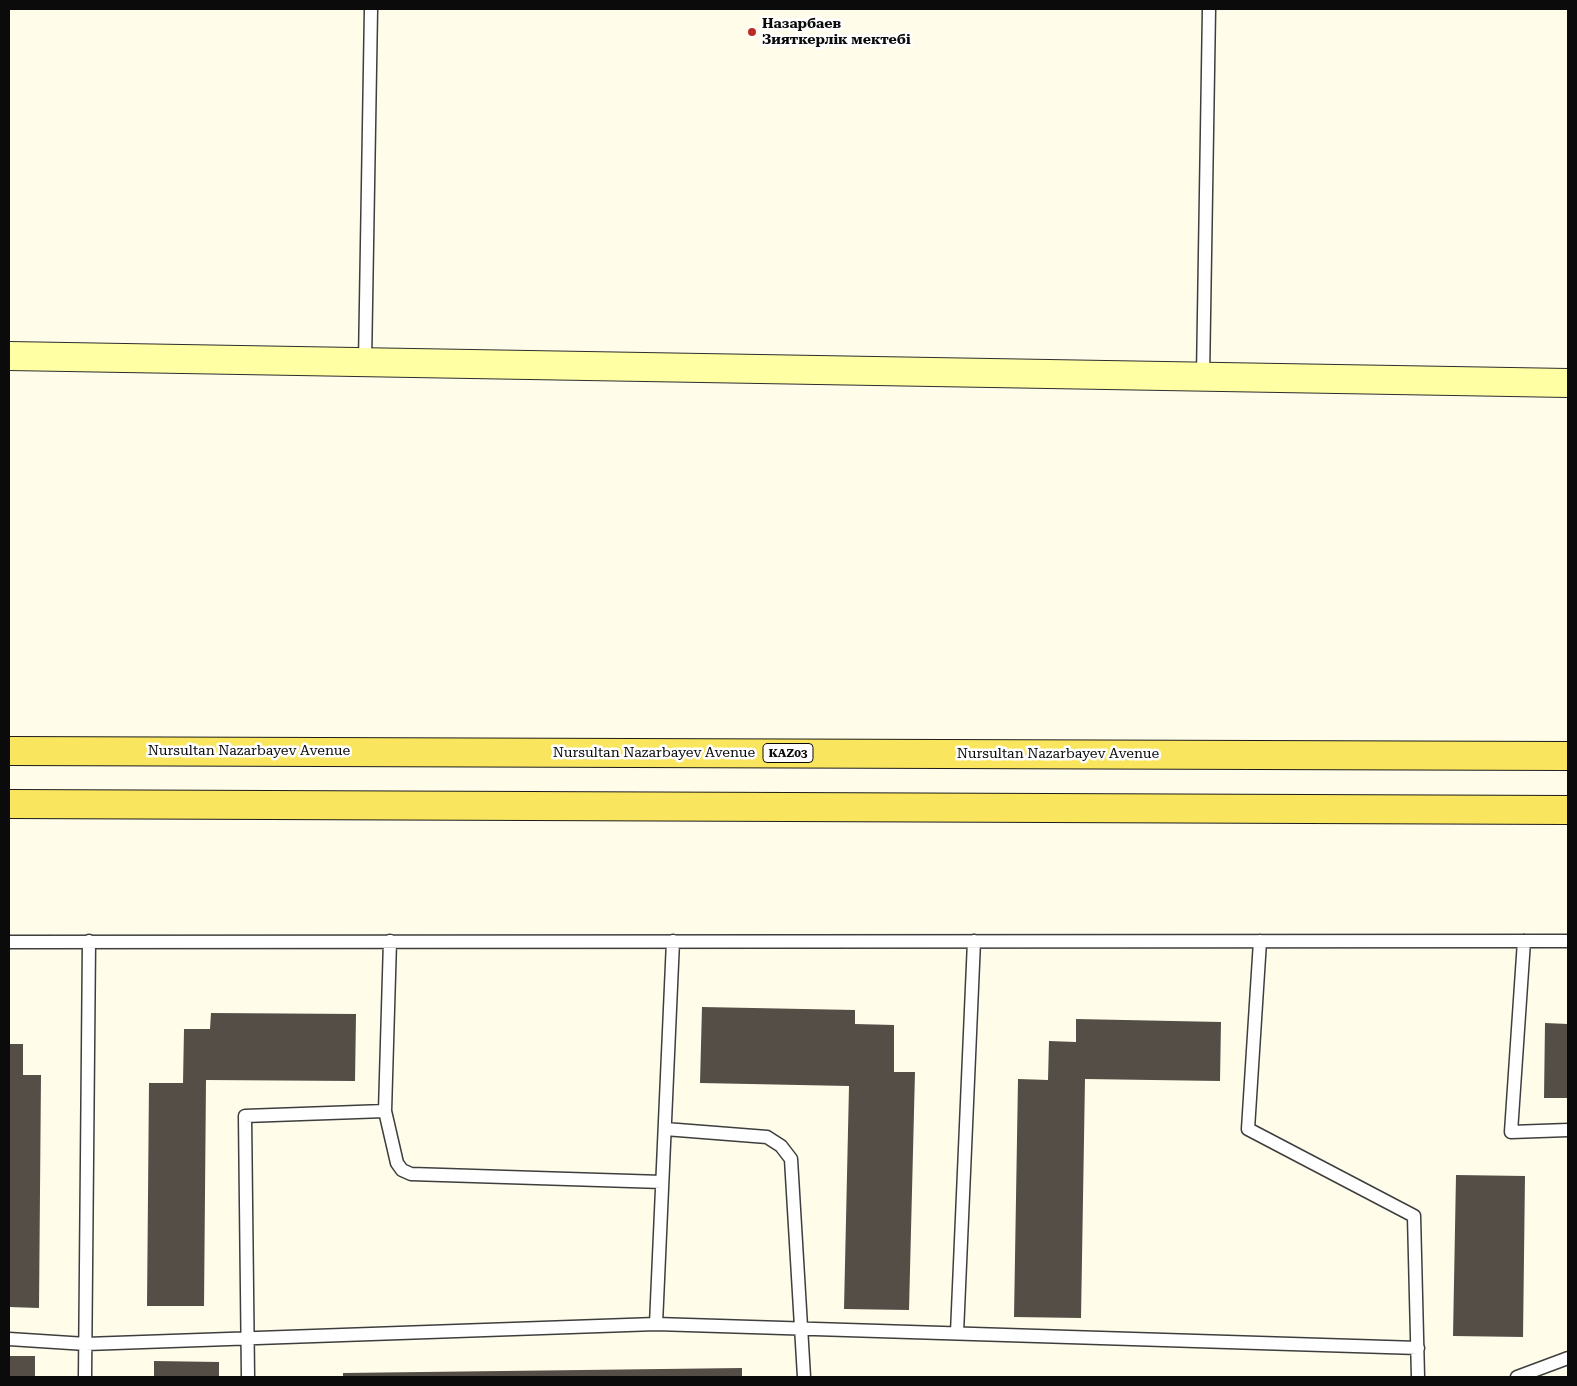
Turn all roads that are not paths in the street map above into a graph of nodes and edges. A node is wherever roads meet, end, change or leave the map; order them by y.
1 (372, 9) edge
2 (1210, 9) edge
3 (9, 356) edge
4 (366, 362) junction
5 (1203, 376) junction
6 (1568, 382) edge
7 (9, 750) edge
8 (1568, 756) edge
9 (9, 804) edge
10 (1568, 810) edge
11 (390, 940) junction
12 (1568, 940) edge
13 (89, 941) junction
14 (673, 941) junction
15 (974, 941) junction
16 (1260, 941) junction
17 (1524, 941) junction
18 (9, 942) edge
19 (385, 1110) junction
20 (665, 1129) junction
21 (1568, 1130) edge
22 (662, 1182) junction
23 (656, 1324) junction
24 (800, 1329) junction
25 (958, 1334) junction
26 (247, 1338) junction
27 (9, 1339) edge
28 (86, 1344) junction
29 (1418, 1348) junction
30 (1568, 1358) edge
31 (86, 1377) edge
32 (248, 1377) edge
33 (804, 1377) edge
34 (1418, 1377) edge
35 (1517, 1377) edge

1 - 4 lane
2 - 5 lane
3 - 4 street
4 - 5 street
5 - 6 street
7 - 8 main road, Nursultan Nazarbayev Avenue / KАZ03
9 - 10 main road
11 - 13 lane
11 - 14 lane
11 - 19 lane
12 - 17 lane
13 - 18 lane
13 - 28 lane
14 - 15 lane
14 - 20 lane
15 - 16 lane
15 - 25 lane
16 - 17 lane
16 - 29 lane
17 - 21 lane
19 - 22 lane
19 - 26 lane
20 - 22 lane
20 - 24 lane
22 - 23 lane
23 - 24 lane
23 - 26 lane
24 - 25 lane
24 - 33 lane
25 - 29 lane
26 - 28 lane
26 - 32 lane
27 - 28 lane
28 - 31 lane
29 - 34 lane
30 - 35 lane

